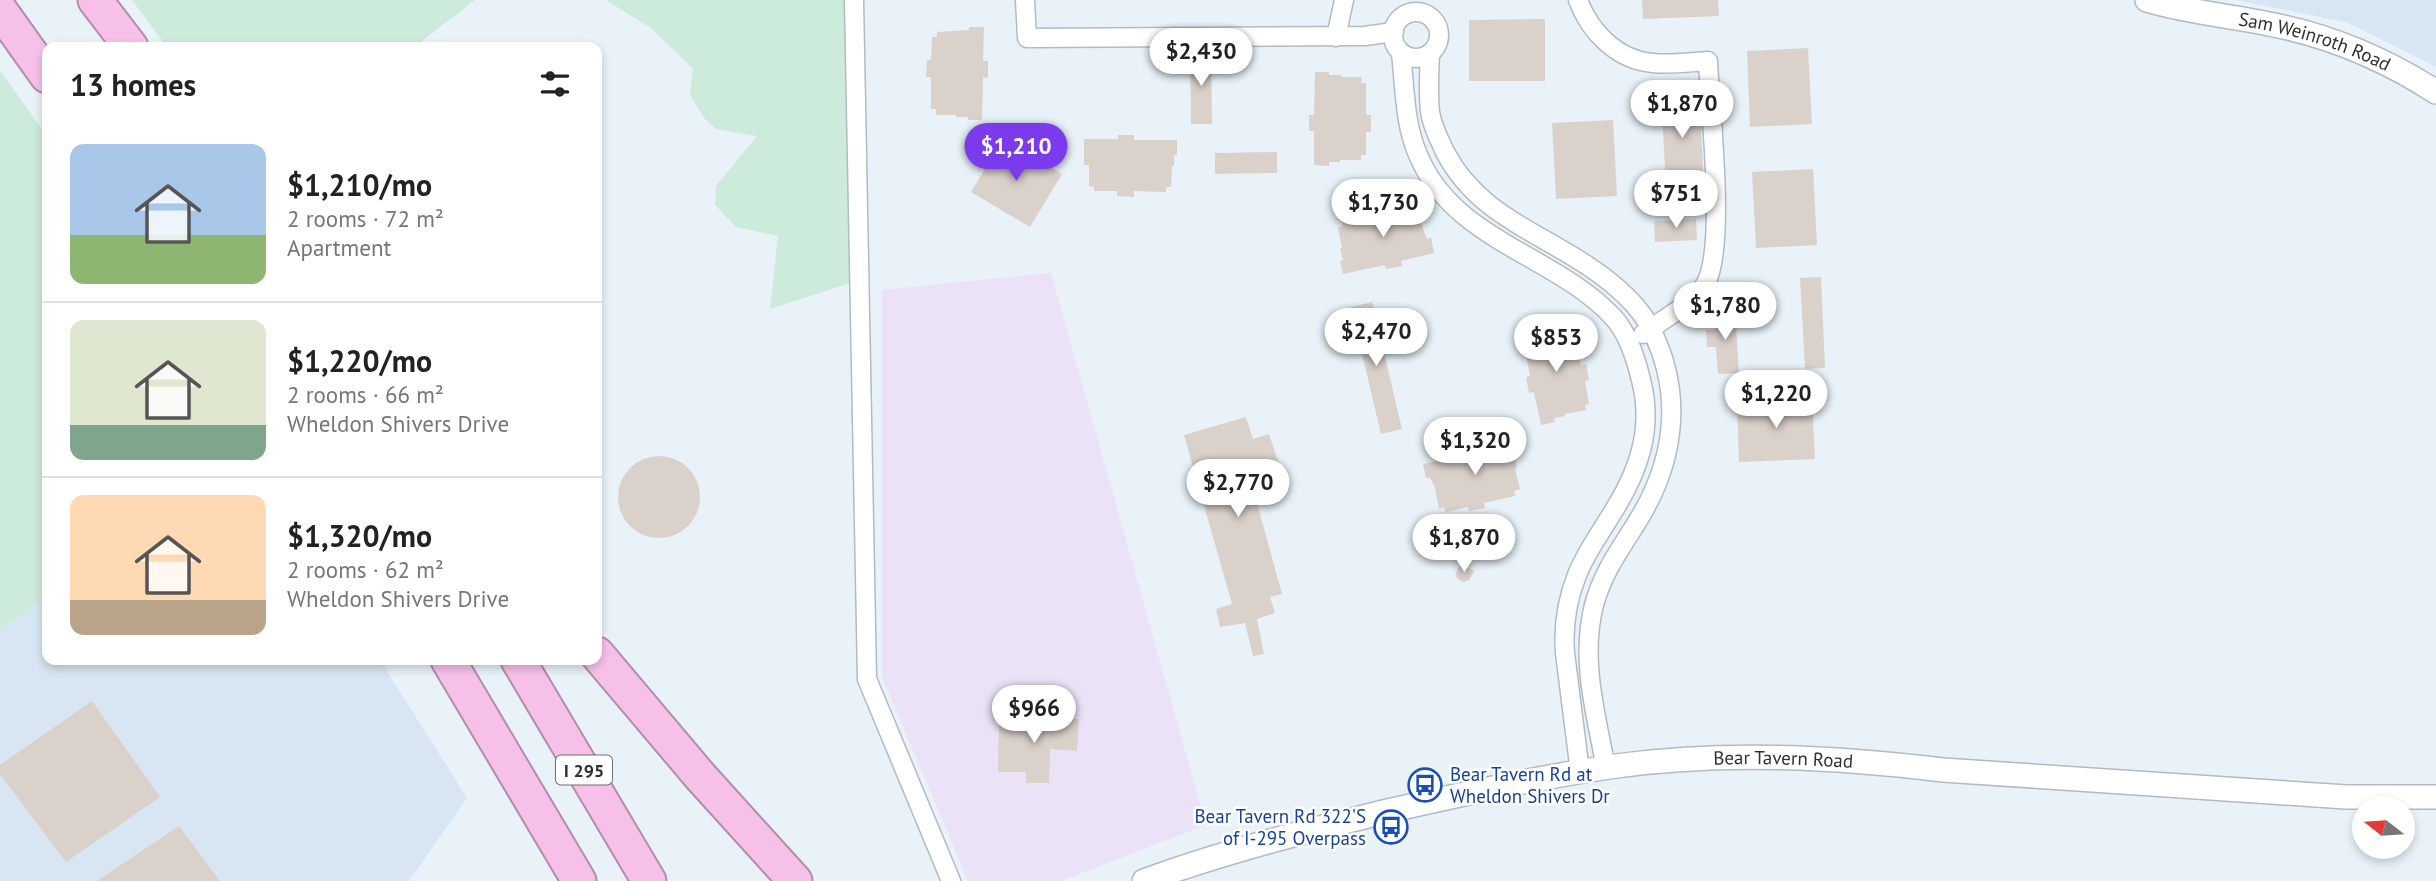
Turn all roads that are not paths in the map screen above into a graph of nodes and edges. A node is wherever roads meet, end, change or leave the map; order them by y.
1 (71, 0) edge
2 (95, 0) edge
3 (854, 0) edge
4 (1026, 0) edge
5 (1344, 0) edge
6 (1578, 0) edge
7 (2147, 0) edge
8 (1414, 6) edge
9 (0, 10) edge
10 (1394, 32) junction
11 (1336, 37) junction
12 (101, 42) edge
13 (127, 42) edge
14 (1401, 53) junction
15 (1430, 54) junction
16 (42, 69) edge
17 (2436, 92) edge
18 (1651, 328) junction
19 (1629, 344) junction
20 (602, 660) edge
21 (451, 665) edge
22 (521, 665) edge
23 (1606, 768) junction
24 (1580, 772) junction
25 (2436, 797) edge
26 (579, 881) edge
27 (649, 881) edge
28 (795, 881) edge
29 (951, 881) edge
30 (1144, 881) edge

1 - 12 highway
2 - 13 highway
3 - 29 street
4 - 11 street
5 - 11 street
6 - 18 street
7 - 17 street, Sam Weinroth Road
8 - 10 street
8 - 15 street
9 - 16 highway
10 - 11 street
10 - 14 street
14 - 15 street
14 - 19 street
15 - 18 street
18 - 19 street
18 - 23 street
19 - 24 street
20 - 28 highway
21 - 26 highway
22 - 27 highway, I 295
23 - 24 street, Bear Tavern Road
23 - 25 street, Bear Tavern Road
24 - 30 street, Bear Tavern Road

